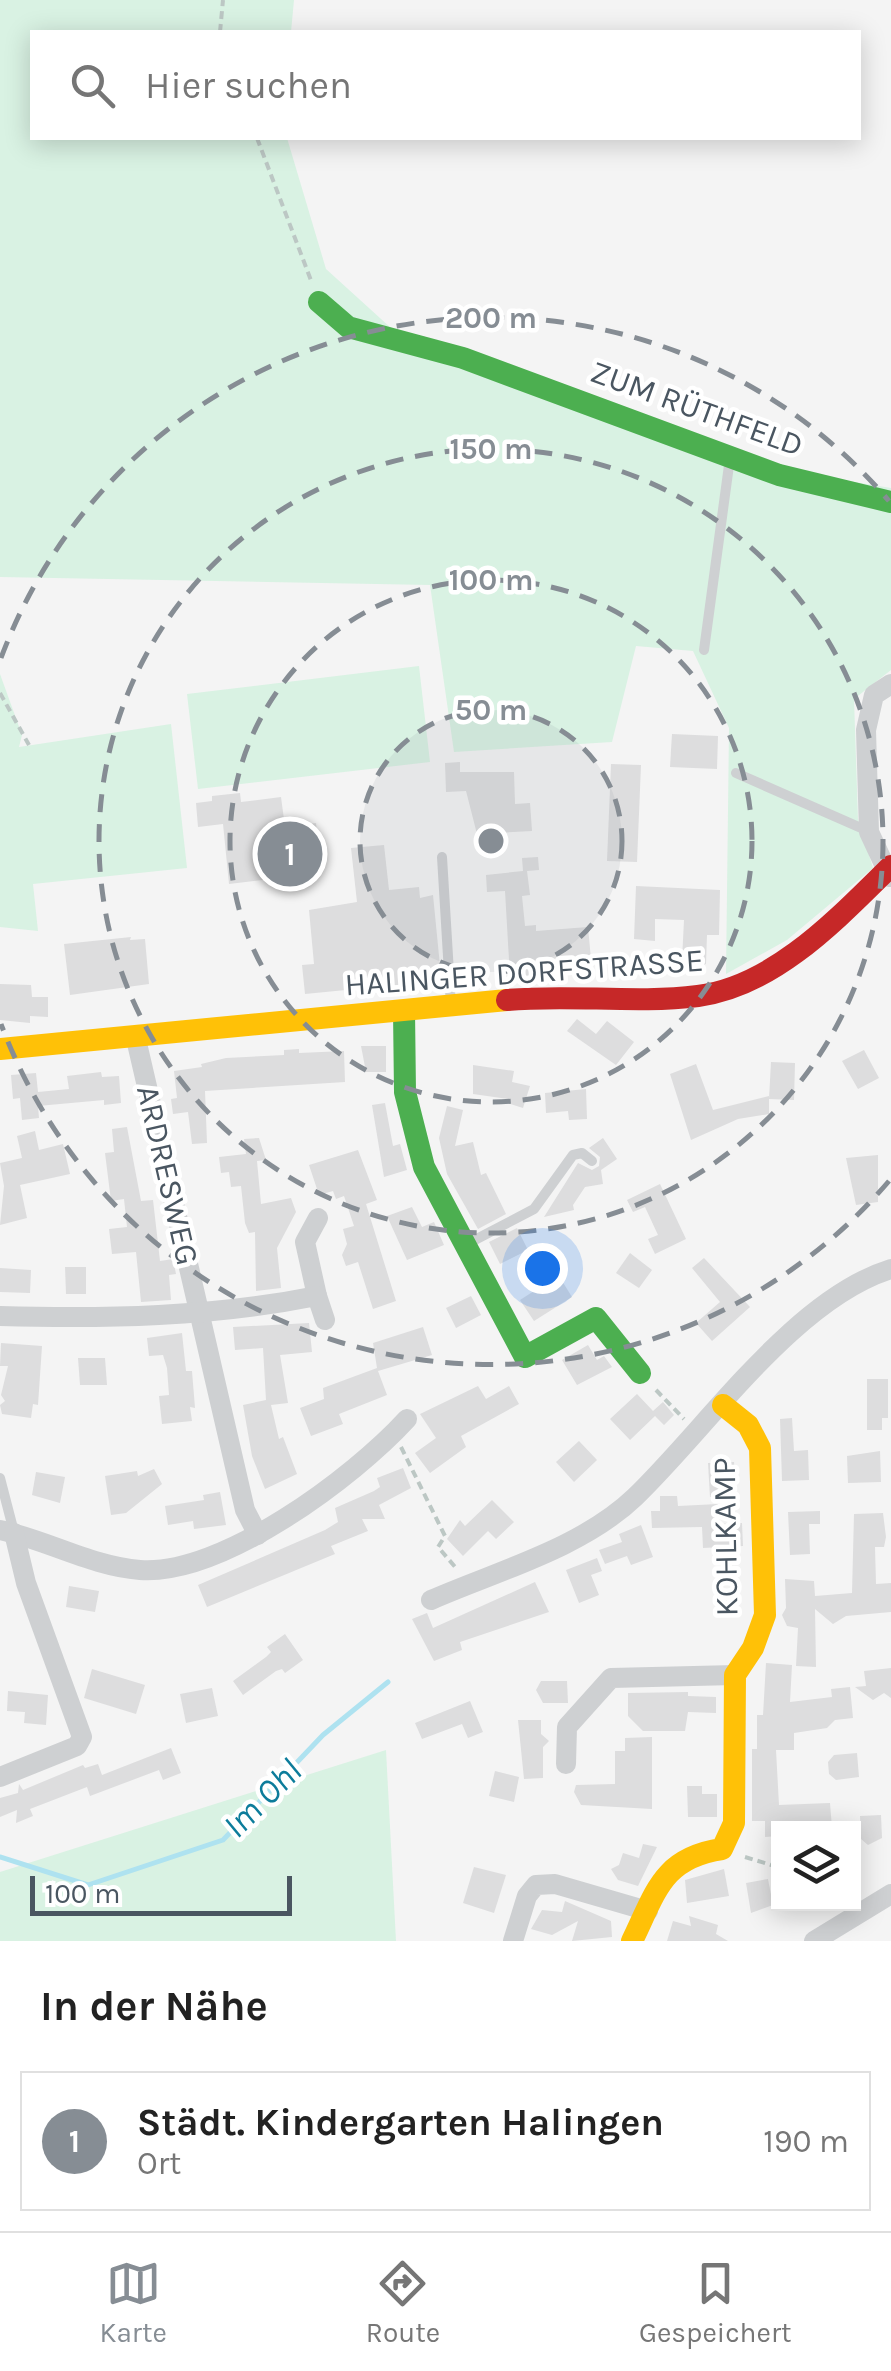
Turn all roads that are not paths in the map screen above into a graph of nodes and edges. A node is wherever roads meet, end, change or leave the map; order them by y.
1 (318, 302) road end
2 (730, 456) junction
3 (891, 502) edge
4 (704, 650) dead end
5 (891, 684) edge
6 (736, 773) dead end
7 (869, 832) junction
8 (442, 857) dead end
9 (890, 873) edge
10 (451, 1006) junction
11 (404, 1011) junction
12 (136, 1039) junction
13 (0, 1049) edge
14 (592, 1161) dead end
15 (318, 1218) dead end
16 (464, 1245) junction
17 (891, 1269) edge
18 (317, 1296) junction
19 (201, 1311) junction
20 (0, 1316) edge
21 (325, 1320) dead end
22 (640, 1372) road end
23 (723, 1405) junction
24 (401, 1427) road end
25 (0, 1478) edge
26 (7, 1532) edge
27 (258, 1534) junction
28 (431, 1600) dead end
29 (735, 1675) junction
30 (566, 1764) dead end
31 (0, 1777) edge
32 (891, 1894) edge
33 (648, 1911) junction
34 (513, 1941) edge
35 (632, 1941) edge
36 (814, 1941) edge

1 - 2 street, ZUM RÜTHFELD
2 - 3 street, ZUM RÜTHFELD
2 - 4 lane
5 - 7 street
6 - 7 lane
7 - 9 street
8 - 10 lane
9 - 10 street, HALINGER DORFSTRASSE
10 - 11 street, HALINGER DORFSTRASSE
11 - 12 street, HALINGER DORFSTRASSE
11 - 16 street
12 - 13 street, HALINGER DORFSTRASSE
12 - 19 street, ARDRESWEG
14 - 16 lane
15 - 18 street
16 - 22 street
17 - 23 street
18 - 19 street, ARDRESWEG
18 - 21 street
19 - 20 street
19 - 27 street, ARDRESWEG
23 - 28 street
23 - 29 street, KOHLKAMP
24 - 27 street
25 - 26 lane
26 - 27 street
26 - 31 street
29 - 30 street
29 - 33 street, KOHLKAMP
32 - 36 street
33 - 34 street
33 - 35 street

